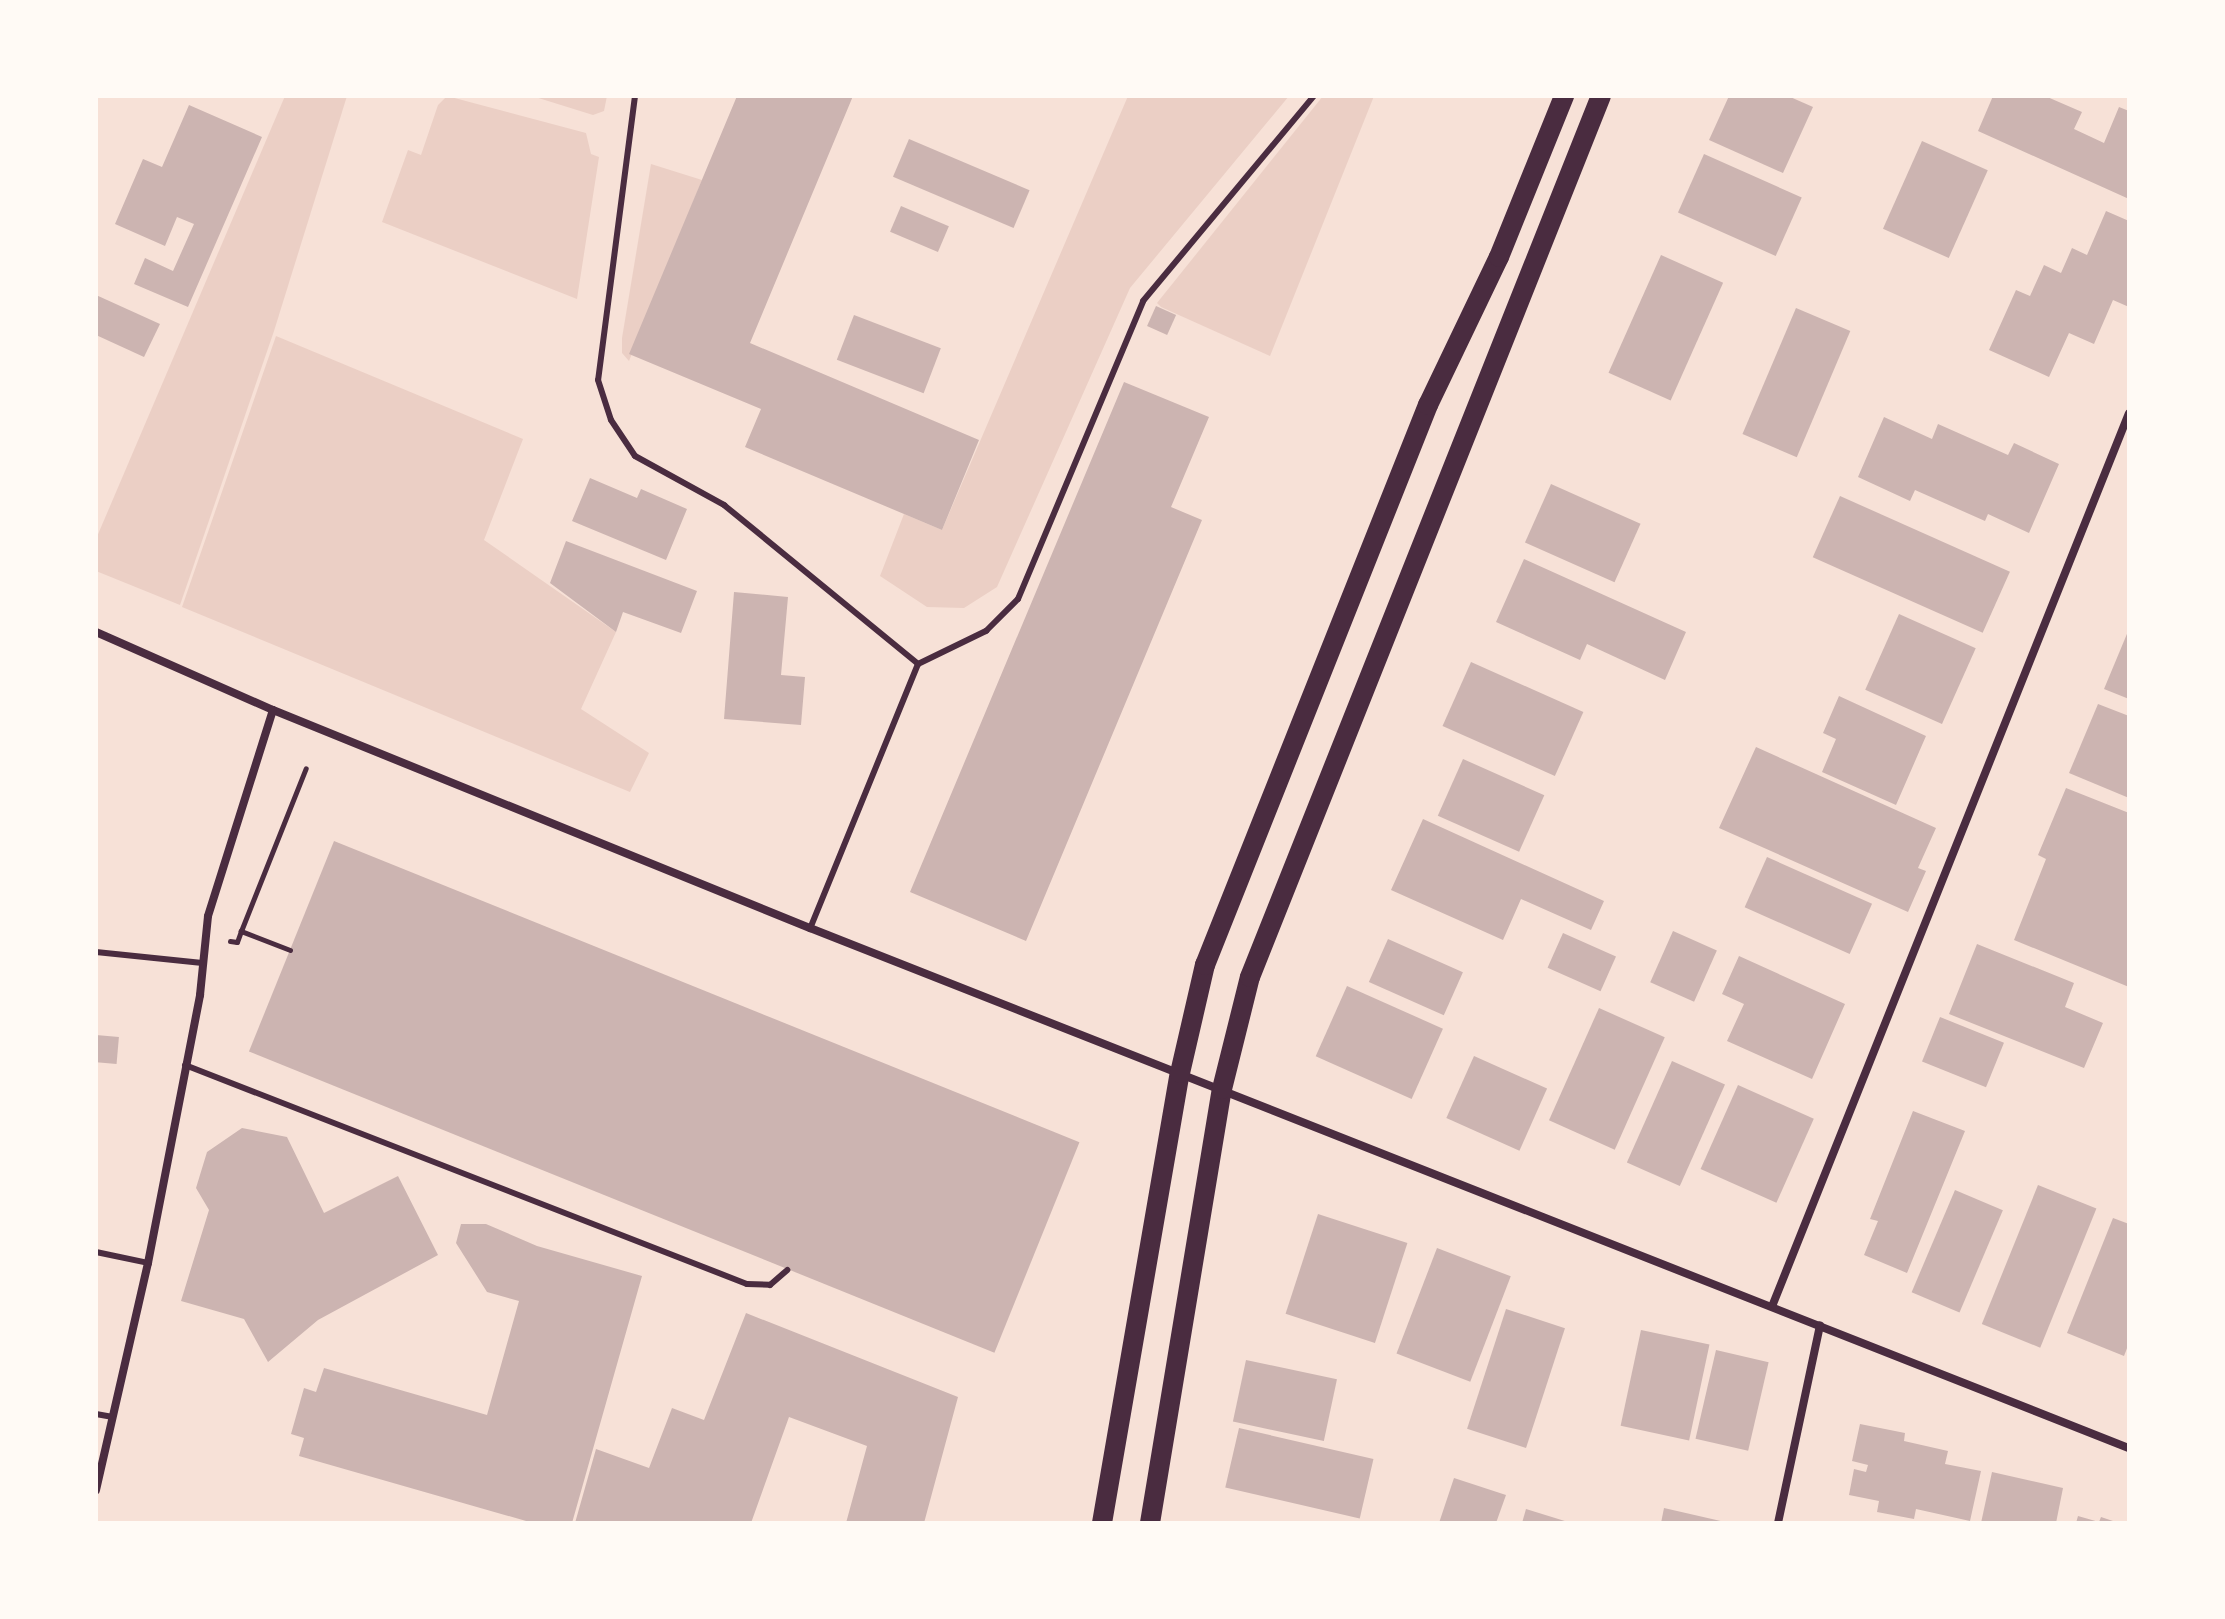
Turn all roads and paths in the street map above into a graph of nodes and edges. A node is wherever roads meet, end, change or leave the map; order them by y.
1 (635, 96) edge
2 (1314, 96) edge
3 (1564, 96) edge
4 (1601, 96) edge
5 (2129, 413) edge
6 (96, 632) edge
7 (918, 664) junction
8 (273, 710) junction
9 (306, 768) dead end
10 (810, 928) junction
11 (241, 931) junction
12 (230, 941) dead end
13 (290, 950) dead end
14 (96, 952) edge
15 (202, 963) junction
16 (185, 1065) junction
17 (1180, 1073) junction
18 (1222, 1089) junction
19 (96, 1252) edge
20 (148, 1263) junction
21 (787, 1270) dead end
22 (1773, 1304) junction
23 (1820, 1325) junction
24 (96, 1414) edge
25 (113, 1417) junction
26 (2129, 1448) edge
27 (96, 1490) edge
28 (1102, 1523) edge
29 (1150, 1523) edge
30 (1778, 1523) edge

1 - 7 lane
2 - 7 lane
3 - 17 main road
4 - 18 main road
5 - 22 street
6 - 8 street
7 - 10 lane
8 - 10 street
8 - 15 street
9 - 11 path
10 - 17 street
11 - 12 path
11 - 13 path
14 - 15 lane
15 - 16 street
16 - 20 street
16 - 21 lane
17 - 18 street
17 - 28 main road
18 - 22 street
18 - 29 main road
19 - 20 lane
20 - 25 street
22 - 23 street
23 - 26 street
23 - 30 street
24 - 25 lane
25 - 27 street

